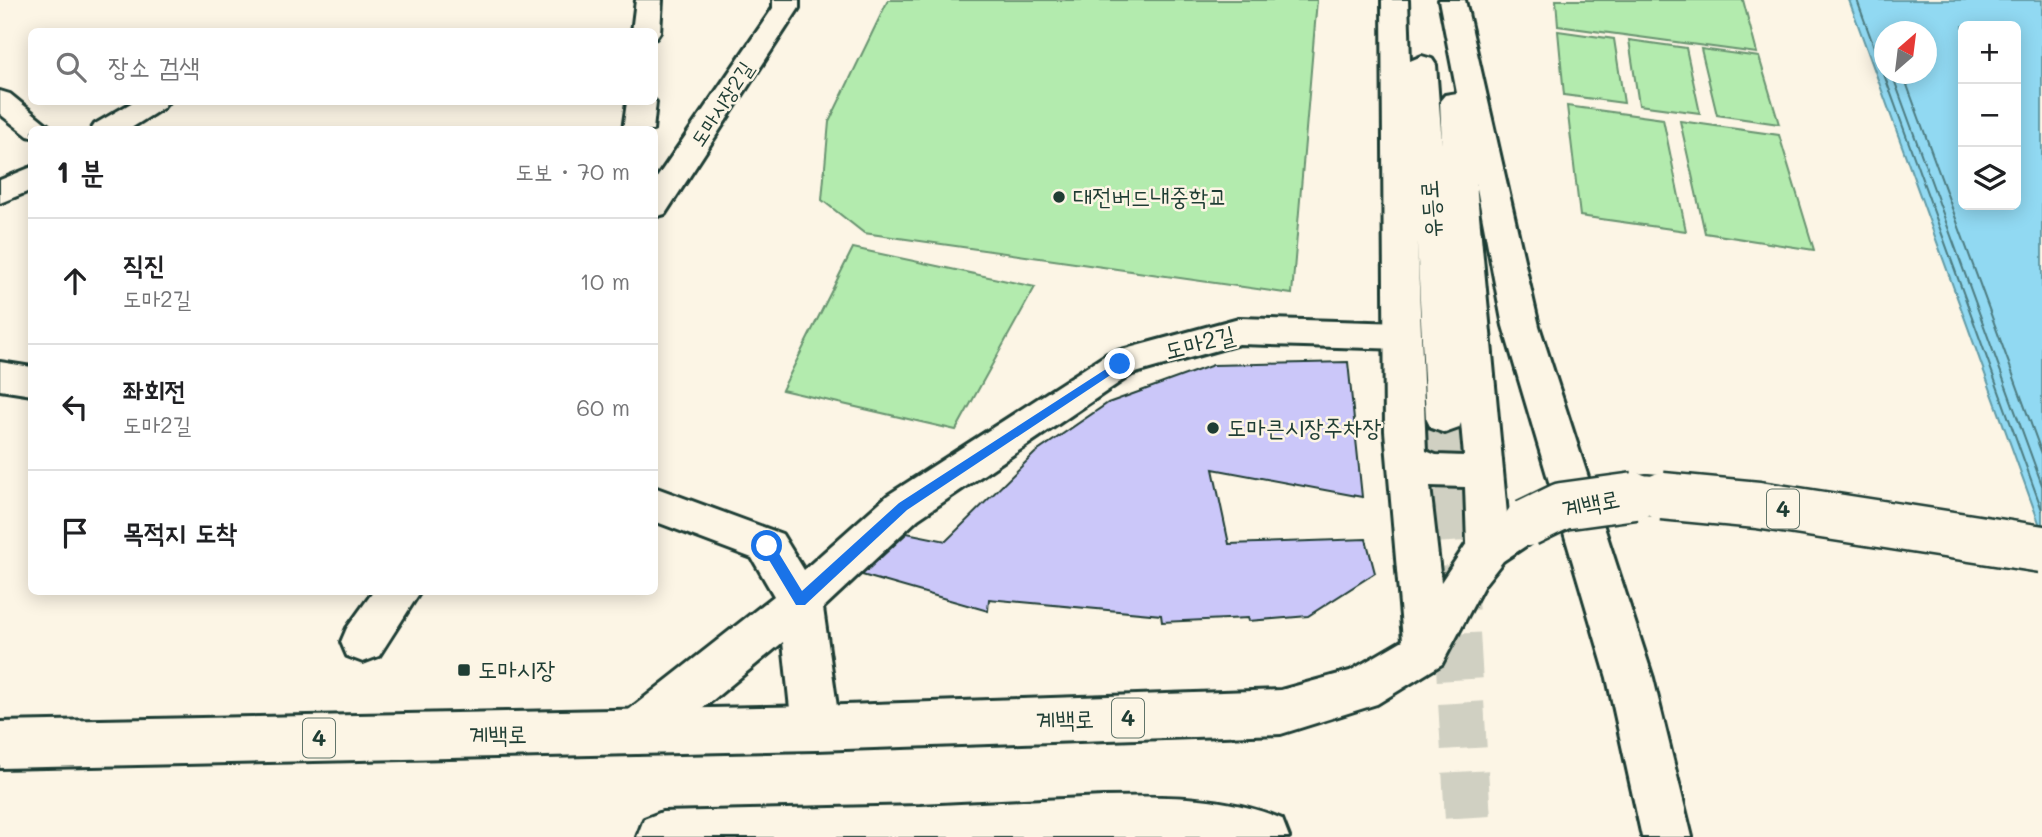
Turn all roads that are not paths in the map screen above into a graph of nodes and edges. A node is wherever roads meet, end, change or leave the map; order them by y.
1 (649, 0) edge
2 (786, 0) edge
3 (1395, 0) edge
4 (1418, 0) edge
5 (1454, 13) edge
6 (646, 28) edge
7 (0, 100) edge
8 (148, 105) edge
9 (640, 105) edge
10 (33, 126) edge
11 (113, 126) edge
12 (638, 126) edge
13 (28, 179) edge
14 (660, 188) edge
15 (0, 193) edge
16 (1403, 336) junction
17 (0, 376) edge
18 (28, 380) edge
19 (1445, 418) tunnel mouth
20 (1409, 461) junction
21 (1485, 468) junction
22 (658, 505) edge
23 (1488, 548) junction
24 (2042, 549) edge
25 (396, 595) edge
26 (800, 601) junction
27 (363, 642) dead end
28 (1426, 650) junction
29 (816, 728) junction
30 (638, 732) junction
31 (0, 745) edge
32 (1251, 834) edge
33 (662, 837) edge
34 (1667, 837) edge

1 - 6 main road
2 - 14 main road, 도마시장2길
3 - 16 main road
4 - 19 main road, 유등로
5 - 21 main road
5 - 34 main road
7 - 10 main road
8 - 11 main road
9 - 12 main road
13 - 15 main road
16 - 20 main road
16 - 26 main road, 도마2길
17 - 18 main road
20 - 21 main road
20 - 28 main road
21 - 23 main road
22 - 26 main road
23 - 24 main road, 계백로 / 4, bridge
23 - 28 main road, 계백로 / 4
25 - 27 main road
26 - 29 main road
26 - 30 main road, 도마2길
28 - 29 main road, 계백로 / 4
29 - 30 main road, 계백로 / 4
30 - 31 main road, 계백로 / 4
32 - 33 main road

